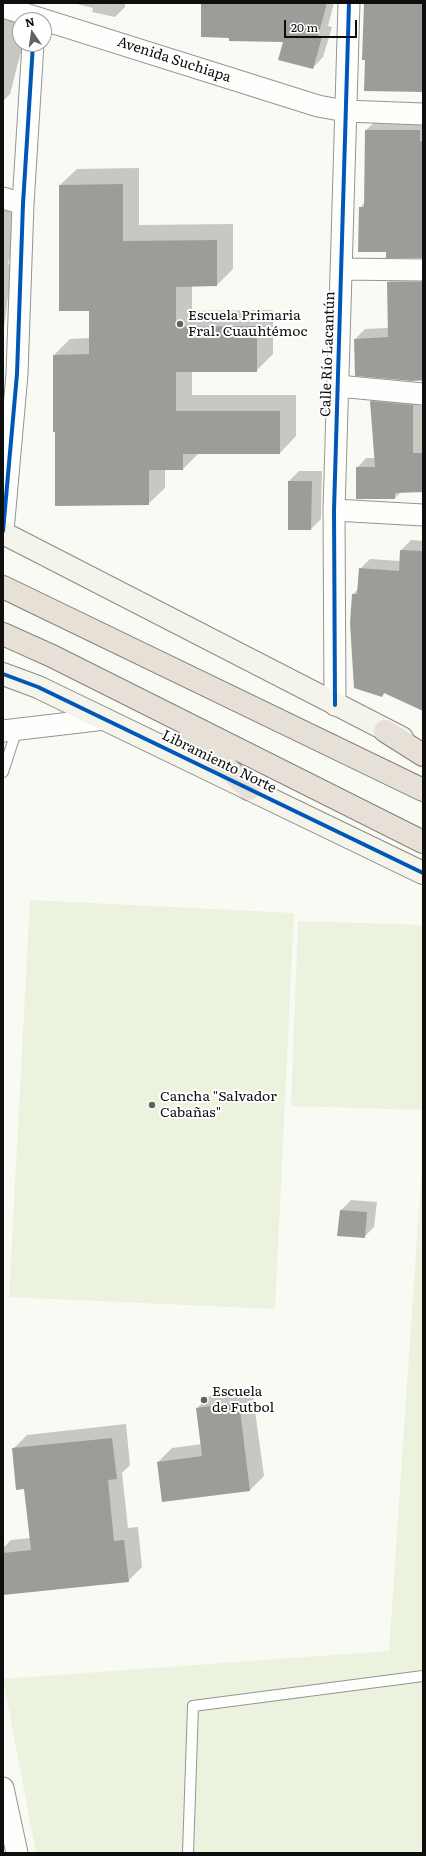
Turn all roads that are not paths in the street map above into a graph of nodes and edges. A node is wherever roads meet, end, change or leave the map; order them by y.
1 (350, 3) edge
2 (3, 6) edge
3 (31, 12) edge
4 (52, 18) edge
5 (32, 52) edge
6 (345, 111) junction
7 (423, 114) edge
8 (3, 198) edge
9 (23, 204) junction
10 (341, 269) junction
11 (423, 270) edge
12 (10, 372) edge
13 (338, 386) junction
14 (423, 394) edge
15 (334, 510) junction
16 (423, 515) edge
17 (3, 532) edge
18 (3, 587) edge
19 (3, 634) edge
20 (3, 674) edge
21 (335, 705) junction
22 (176, 718) junction
23 (105, 719) junction
24 (10, 730) edge
25 (385, 731) junction
26 (423, 748) edge
27 (423, 755) edge
28 (3, 772) edge
29 (249, 789) junction
30 (423, 790) edge
31 (423, 842) edge
32 (423, 873) edge
33 (423, 1676) edge
34 (3, 1788) edge
35 (17, 1853) edge
36 (188, 1853) edge

1 - 6 street, Calle Río Lacantún
2 - 3 street, Avenida Suchiapa
4 - 6 street, Avenida Suchiapa
5 - 9 street
6 - 7 street, Avenida Suchiapa
6 - 10 street, Calle Río Lacantún
8 - 9 street
9 - 12 street
10 - 11 street
10 - 13 street, Calle Río Lacantún
12 - 17 street
13 - 14 street
13 - 15 street, Calle Río Lacantún
15 - 16 street
15 - 21 street, Calle Río Lacantún
17 - 21 street
18 - 30 highway
19 - 22 highway, Libramiento Norte
20 - 23 street, Libramiento Norte
21 - 25 street
22 - 29 highway
22 - 31 highway, Libramiento Norte
23 - 24 street
23 - 29 street, Libramiento Norte
24 - 28 lane
25 - 26 street
25 - 27 highway
29 - 32 street, Libramiento Norte
33 - 36 lane
34 - 35 street

